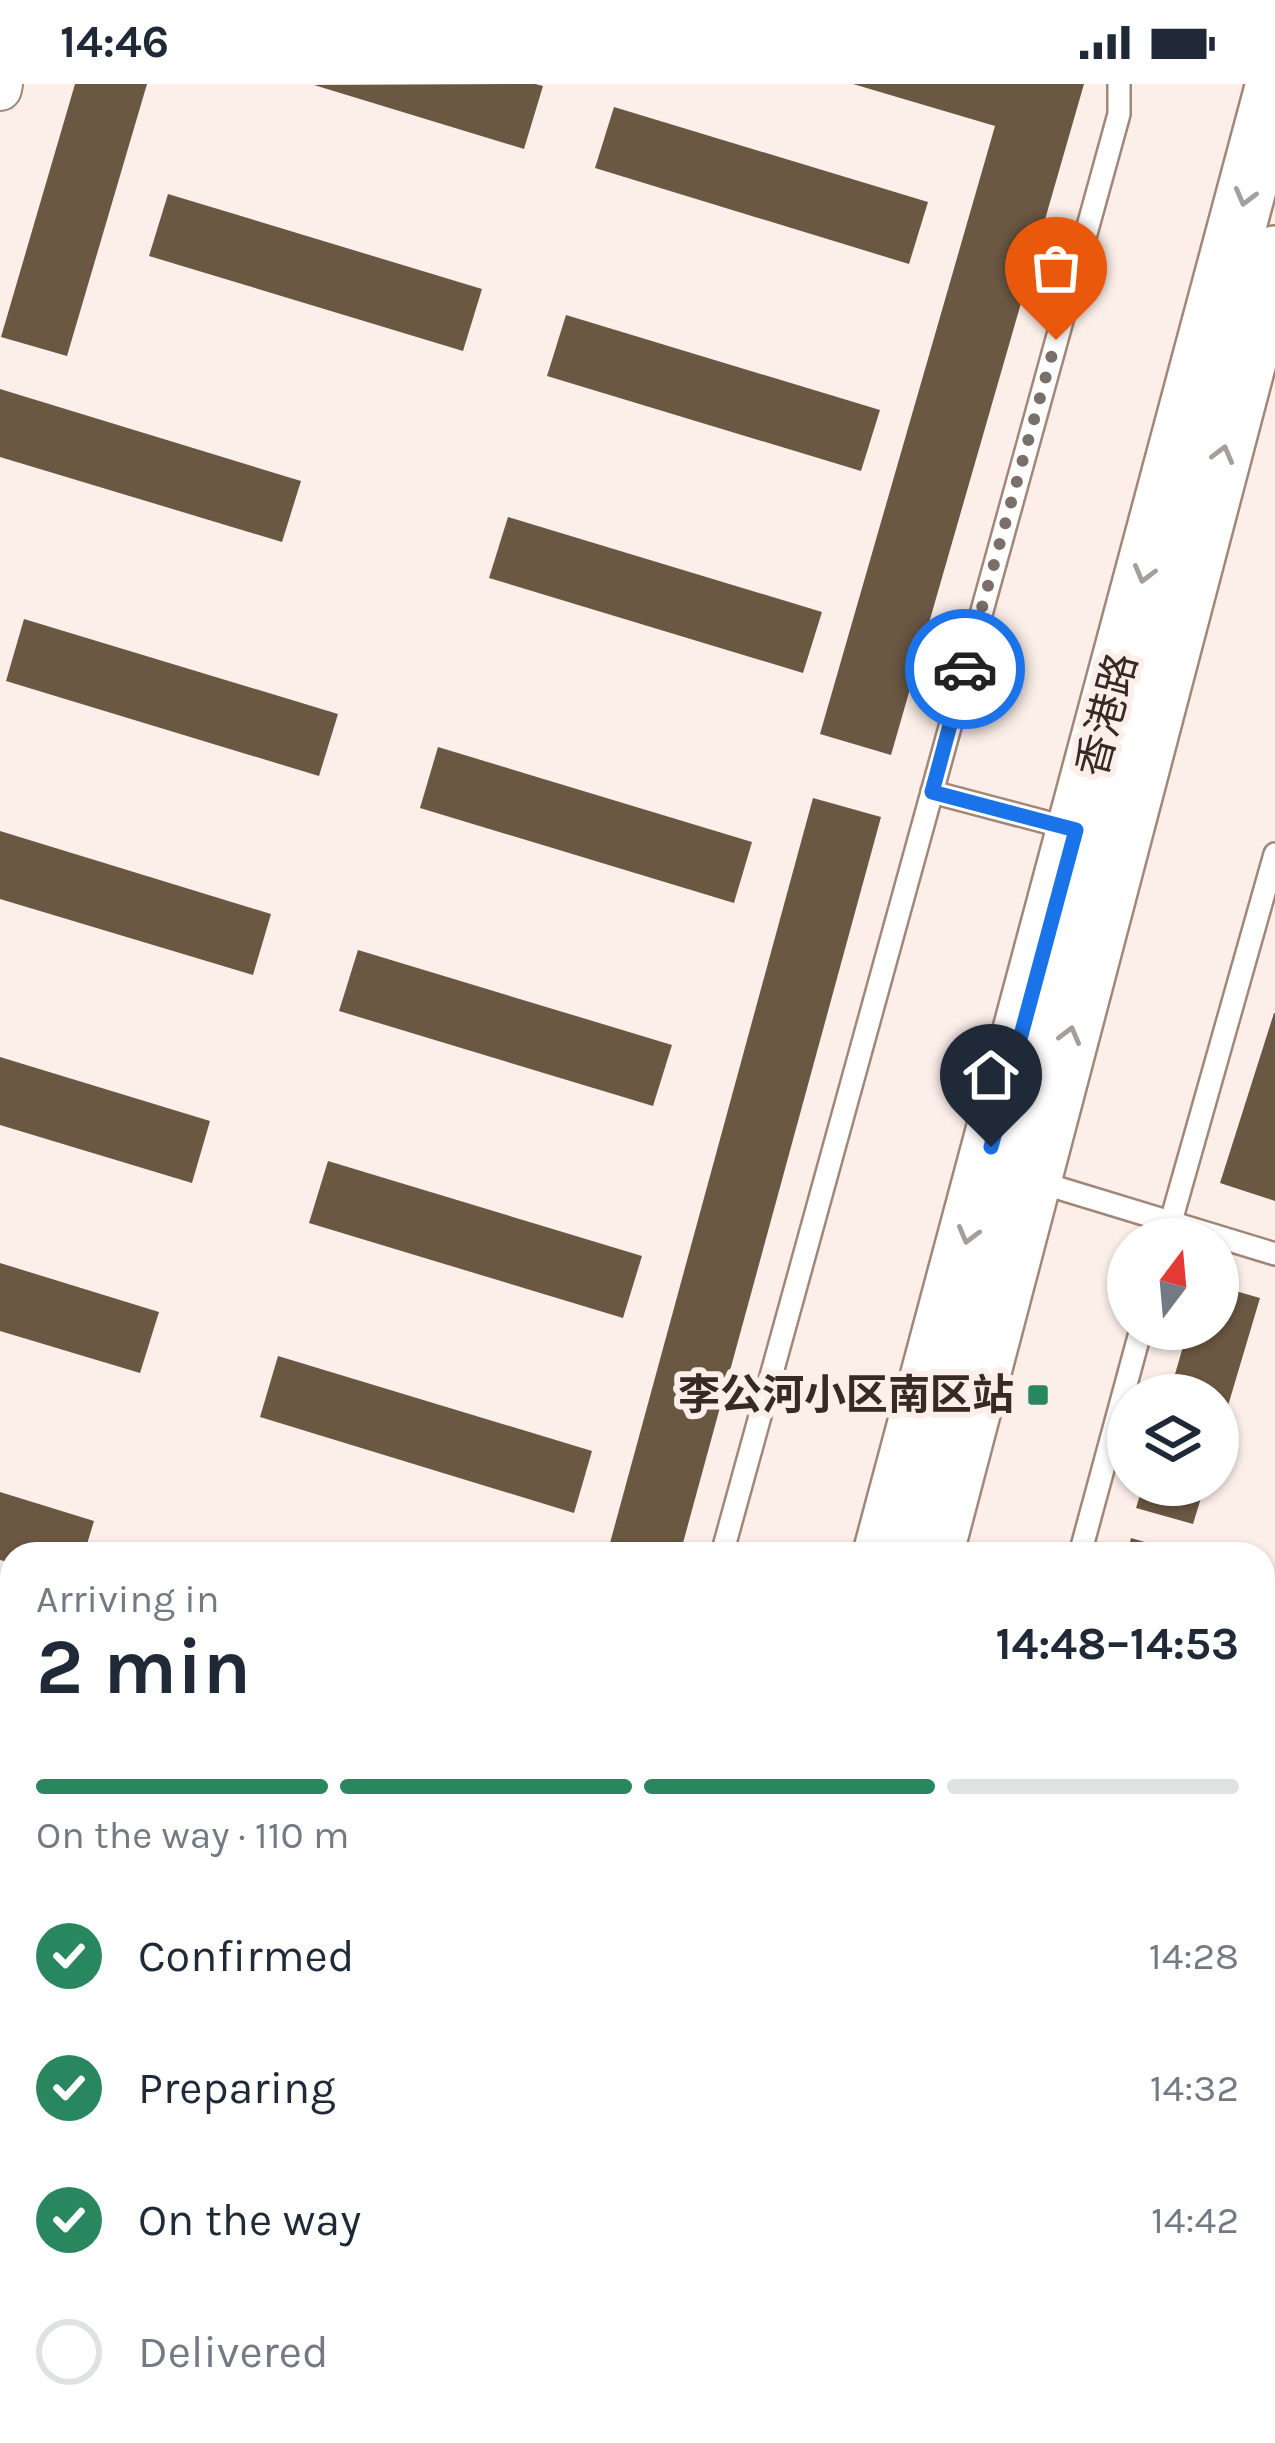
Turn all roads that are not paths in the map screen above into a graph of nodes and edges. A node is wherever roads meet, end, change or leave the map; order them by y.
1 (1119, 84) edge
2 (1275, 84) edge
3 (1275, 254) edge
4 (932, 792) junction
5 (1076, 830) junction
6 (1275, 854) edge
7 (1032, 1180) junction
8 (1135, 1218) edge
9 (1171, 1218) edge
10 (1239, 1246) edge
11 (1275, 1254) edge
12 (1135, 1350) edge
13 (725, 1542) edge
14 (885, 1542) edge
15 (937, 1542) edge
16 (1083, 1542) edge

1 - 4 lane
2 -> 5 main road, 香港路
7 -> 3 main road, 香港路
4 - 5 lane
4 - 13 lane
5 -> 14 main road, 香港路
6 - 9 lane
7 - 8 lane
7 - 15 main road, 香港路
10 - 11 lane
12 - 16 lane

